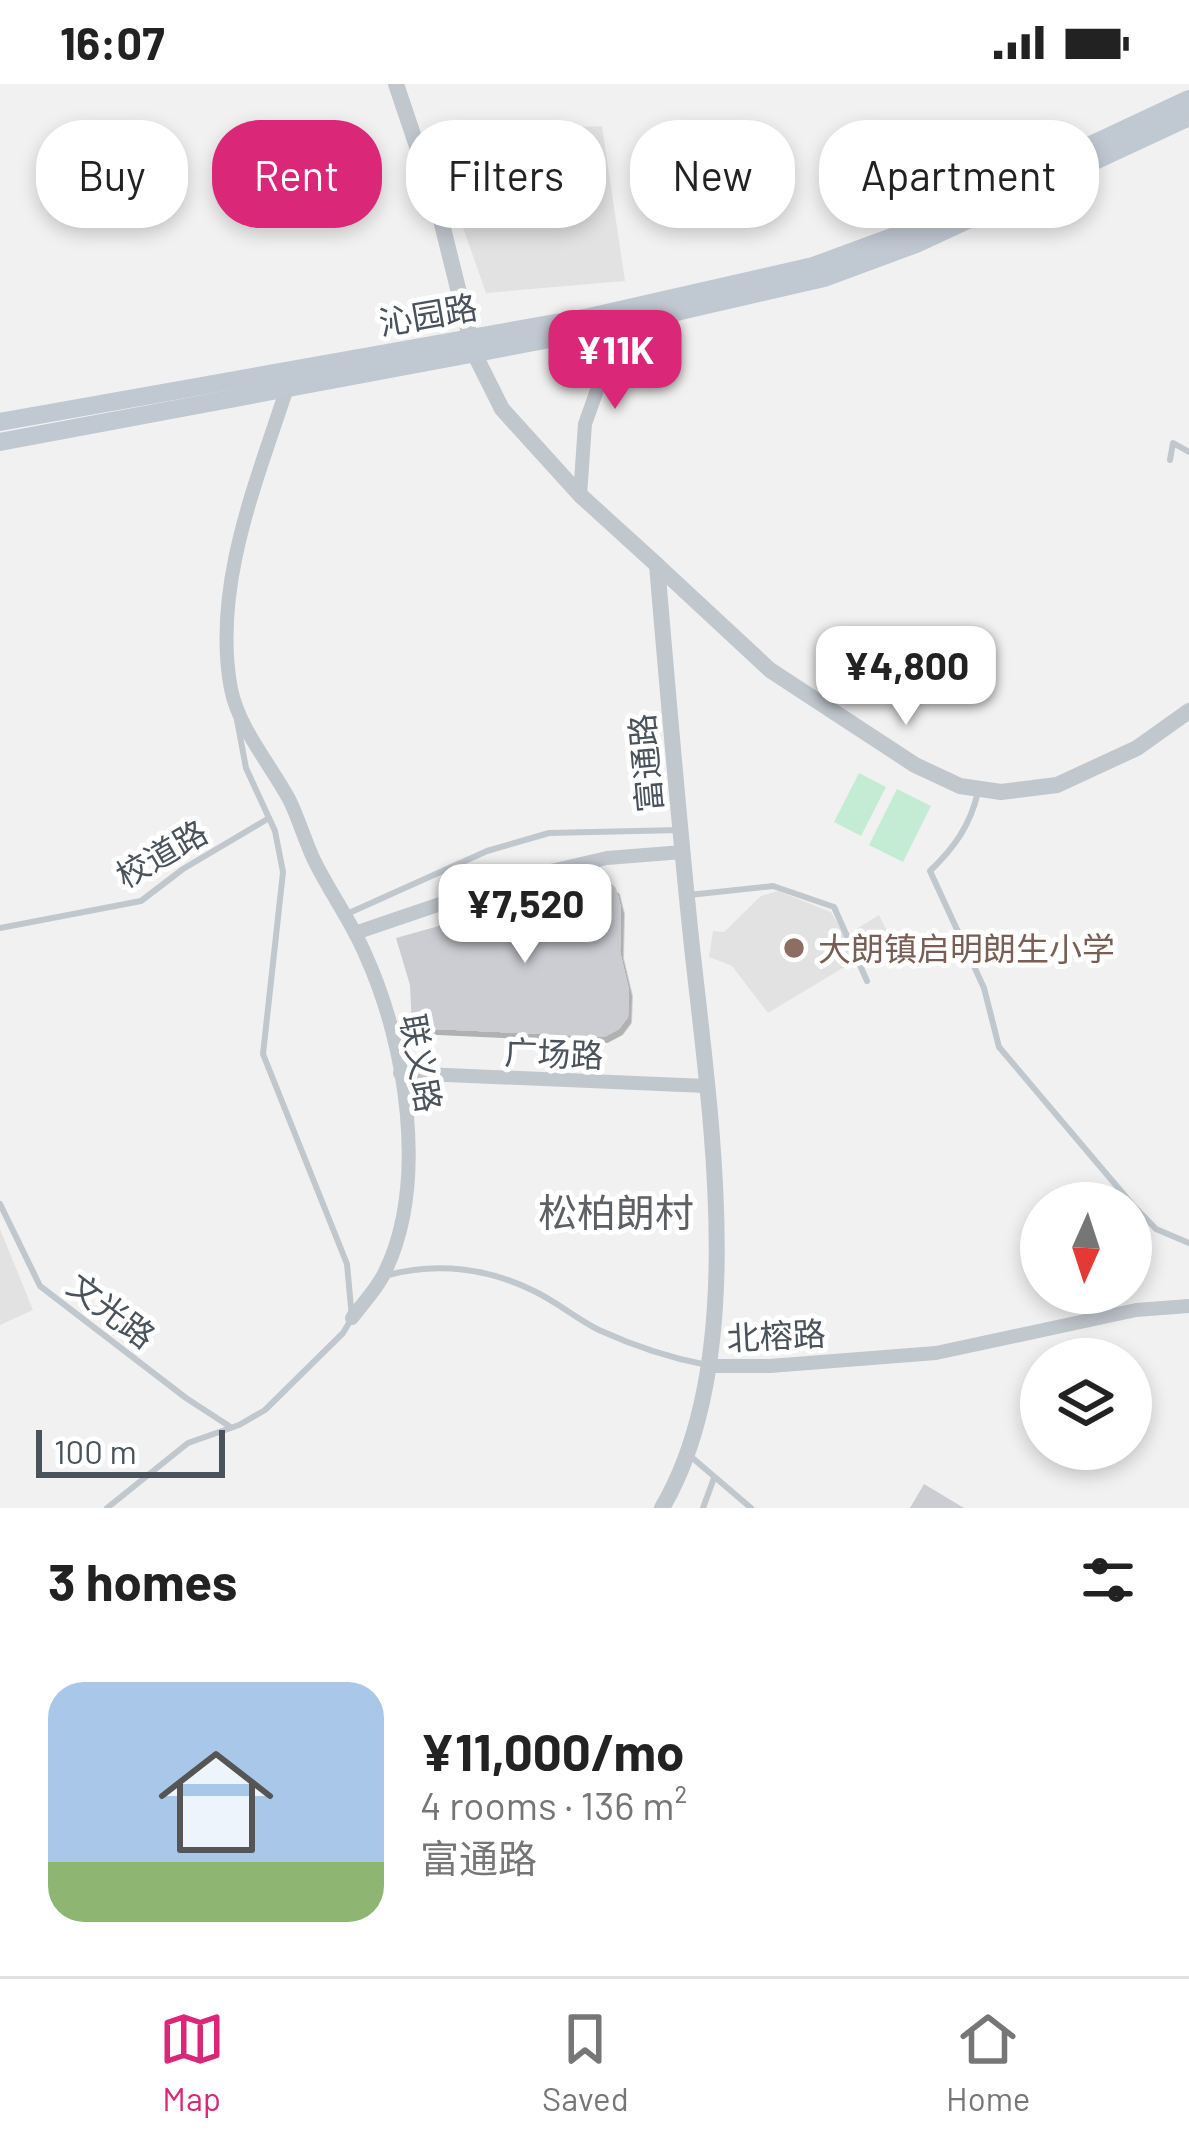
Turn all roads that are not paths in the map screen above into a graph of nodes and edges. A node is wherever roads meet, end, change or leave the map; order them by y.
1 (397, 84) edge
2 (1189, 99) edge
3 (1189, 117) edge
4 (630, 323) junction
5 (471, 345) junction
6 (287, 388) junction
7 (0, 422) edge
8 (0, 442) edge
9 (1189, 452) edge
10 (1170, 460) dead end
11 (580, 495) junction
12 (657, 565) junction
13 (237, 710) junction
14 (1189, 711) edge
15 (979, 789) junction
16 (269, 818) junction
17 (681, 830) junction
18 (683, 852) junction
19 (687, 895) junction
20 (346, 915) junction
21 (0, 928) edge
22 (355, 932) junction
23 (867, 981) dead end
24 (400, 1073) junction
25 (706, 1086) junction
26 (1113, 1182) edge
27 (0, 1204) edge
28 (1152, 1224) edge
29 (1189, 1243) edge
30 (383, 1277) junction
31 (1189, 1306) edge
32 (352, 1318) junction
33 (710, 1366) junction
34 (229, 1426) junction
35 (687, 1453) junction
36 (714, 1478) junction
37 (107, 1508) edge
38 (662, 1508) edge
39 (703, 1508) edge
40 (752, 1508) edge

1 - 5 street
2 - 5 main road, 沁园路
3 - 4 main road, 沁园路
4 - 5 main road, 沁园路
4 - 11 street
5 - 6 main road, 沁园路
5 - 7 main road, 沁园路
5 - 11 street
6 - 8 main road, 沁园路
6 - 13 street, 联义路
9 - 10 lane
11 - 12 street
12 - 15 street
12 - 17 street, 富通路
13 - 16 lane
13 - 20 street, 联义路
14 - 15 street
15 - 26 lane
16 - 21 lane, 校道路
16 - 32 lane
17 - 18 street, 富通路
17 - 20 lane
18 - 19 street, 富通路
18 - 22 street
19 - 23 lane
19 - 25 street, 富通路
20 - 22 street, 联义路
22 - 24 street, 联义路
24 - 25 street, 广场路
24 - 30 street, 联义路
25 - 33 street, 富通路
27 - 34 lane, 文光路
28 - 29 lane
30 - 32 street, 联义路
30 - 33 lane, 北榕路
31 - 33 street, 北榕路
32 - 34 lane, 联义路
33 - 35 street, 富通路
34 - 37 lane, 联义路
35 - 36 lane
35 - 38 street, 富通路
36 - 39 lane
36 - 40 lane

